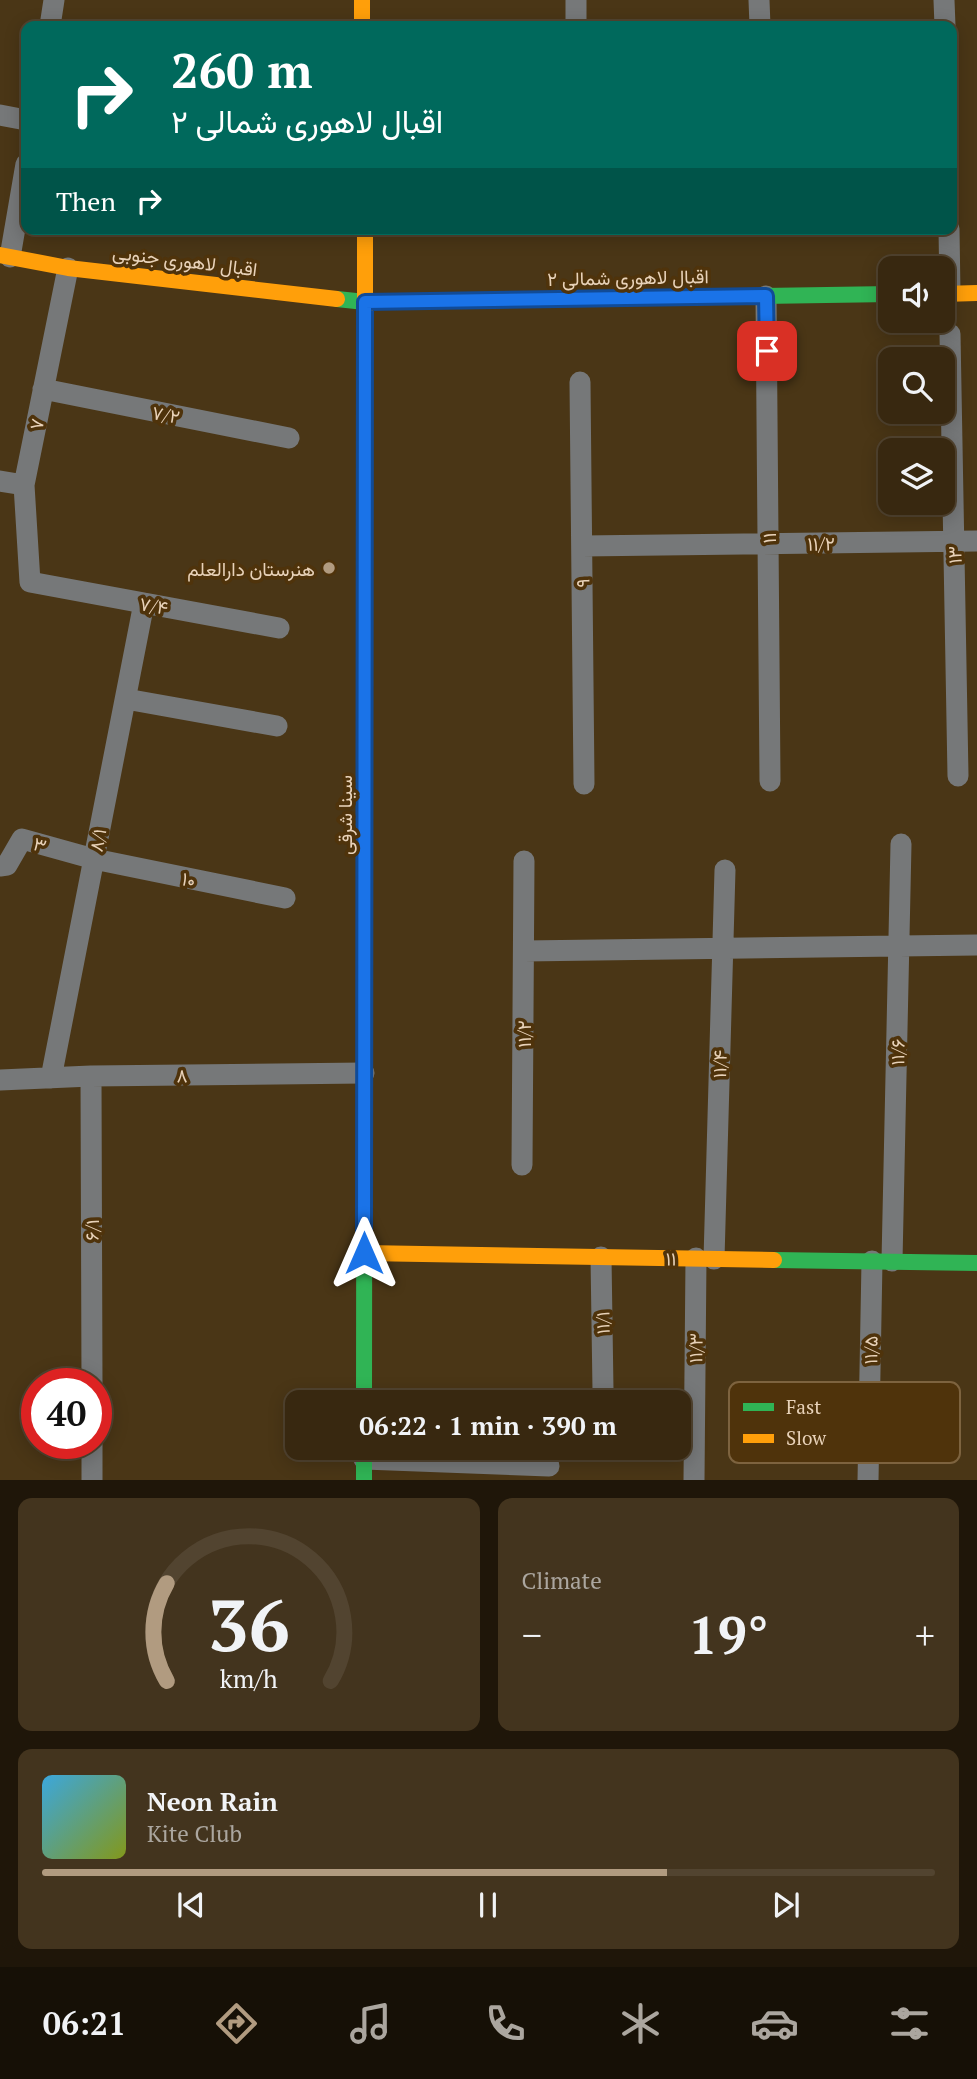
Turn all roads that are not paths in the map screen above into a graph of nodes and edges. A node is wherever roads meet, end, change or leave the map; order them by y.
1 (54, 0) edge
2 (362, 0) edge
3 (576, 0) edge
4 (760, 0) edge
5 (944, 0) edge
6 (51, 21) edge
7 (362, 21) edge
8 (576, 21) edge
9 (760, 21) edge
10 (945, 21) edge
11 (0, 115) edge
12 (21, 119) edge
13 (21, 186) edge
14 (365, 235) edge
15 (949, 235) edge
16 (5, 256) edge
17 (948, 256) edge
18 (68, 268) junction
19 (955, 293) edge
20 (977, 293) edge
21 (878, 294) edge
22 (766, 296) junction
23 (365, 302) junction
24 (950, 334) dead end
25 (580, 382) dead end
26 (43, 389) junction
27 (289, 438) dead end
28 (0, 481) edge
29 (24, 485) junction
30 (954, 541) junction
31 (977, 541) edge
32 (768, 544) junction
33 (582, 546) junction
34 (30, 582) joint
35 (144, 603) junction
36 (279, 628) dead end
37 (125, 699) junction
38 (277, 726) dead end
39 (958, 776) dead end
40 (770, 781) dead end
41 (584, 784) dead end
42 (901, 844) dead end
43 (94, 859) junction
44 (524, 861) dead end
45 (0, 866) edge
46 (724, 870) dead end
47 (285, 898) dead end
48 (977, 945) edge
49 (899, 946) junction
50 (722, 948) junction
51 (524, 951) junction
52 (364, 1073) junction
53 (91, 1076) junction
54 (51, 1078) junction
55 (0, 1080) edge
56 (522, 1165) dead end
57 (364, 1253) junction
58 (601, 1257) junction
59 (705, 1258) junction
60 (882, 1261) junction
61 (977, 1263) edge
62 (92, 1368) edge
63 (874, 1382) edge
64 (364, 1390) edge
65 (603, 1390) dead end
66 (92, 1459) edge
67 (364, 1462) edge
68 (549, 1466) dead end
69 (92, 1480) edge
70 (694, 1480) edge

1 - 6 street
2 - 7 street
3 - 8 street
4 - 9 street
5 - 10 street
11 - 12 street
13 - 16 street
14 - 23 street, سینا شرقی
15 - 17 street
16 - 18 street, اقبال لاهوری جنوبی
18 - 23 street, اقبال لاهوری جنوبی
18 - 26 street, ۷
19 - 20 street
21 - 22 street, اقبال لاهوری شمالی ۲
22 - 23 street, اقبال لاهوری شمالی ۲
22 - 32 street, ۱۱
23 - 52 street, سینا شرقی
24 - 30 street, ۱۳
25 - 33 street, ۹
26 - 27 street, ۷/۲
26 - 29 street, ۷
28 - 29 street
29 - 34 street, ۷
30 - 31 street, ۱۱/۲
30 - 32 street, ۱۱/۲
30 - 39 street, ۱۳
32 - 33 street, ۱۱/۲
32 - 40 street, ۱۱
33 - 41 street, ۹
34 - 35 street, ۷/۴
35 - 36 street, ۷/۴
35 - 37 street, ۸/۱
37 - 38 street
37 - 43 street, ۸/۱
42 - 49 street, ۱۱/۶
43 - 45 street, ۳
43 - 47 street, ۱۰
43 - 54 street, ۸/۱
44 - 51 street, ۱۱/۲
46 - 50 street, ۱۱/۴
48 - 49 street
49 - 50 street
49 - 60 street, ۱۱/۶
50 - 51 street
50 - 59 street, ۱۱/۴
51 - 56 street, ۱۱/۲
52 - 53 street, ۸
52 - 57 street, سینا شرقی
53 - 54 street, ۸
53 - 62 street, ۶/۱
54 - 55 street, ۸
57 - 58 street, ۱۱
57 - 64 street, سینا شرقی
58 - 59 street, ۱۱
58 - 65 street, ۱۱/۱
59 - 60 street, ۱۱
59 - 70 street, ۱۱/۳
60 - 61 street, ۱۱
60 - 63 street, ۱۱/۵
66 - 69 street
67 - 68 street

